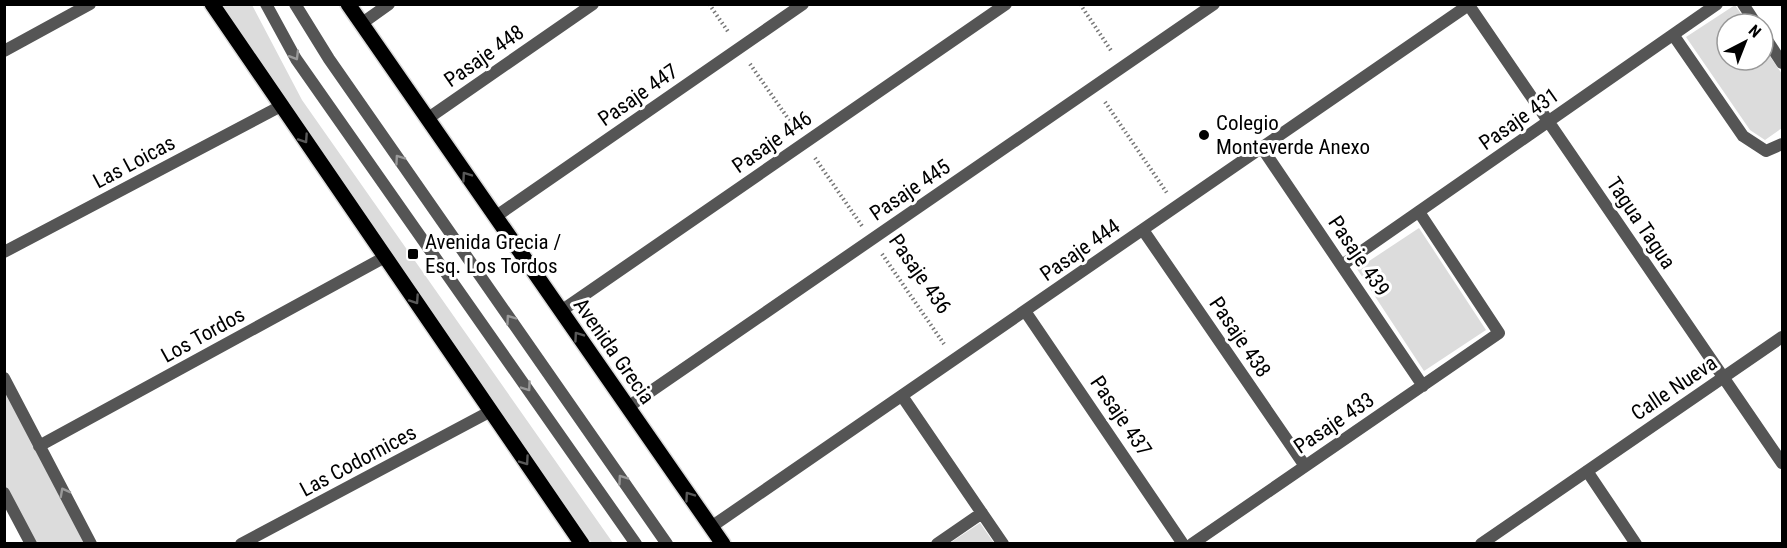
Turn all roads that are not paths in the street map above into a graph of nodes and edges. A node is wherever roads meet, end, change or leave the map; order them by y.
1 (90, 4) edge
2 (212, 4) edge
3 (266, 4) edge
4 (295, 4) edge
5 (348, 4) edge
6 (389, 4) edge
7 (593, 4) edge
8 (803, 4) edge
9 (1006, 4) edge
10 (1214, 4) edge
11 (1717, 4) edge
12 (1469, 5) edge
13 (361, 24) junction
14 (1674, 36) junction
15 (4, 51) edge
16 (281, 106) junction
17 (427, 119) junction
18 (1548, 122) junction
19 (1782, 144) edge
20 (1262, 148) junction
21 (1419, 212) junction
22 (495, 217) junction
23 (1143, 230) junction
24 (4, 252) edge
25 (385, 257) junction
26 (1342, 265) junction
27 (561, 311) junction
28 (1025, 311) junction
29 (1782, 337) edge
30 (4, 378) edge
31 (1723, 378) junction
32 (1423, 386) junction
33 (902, 396) junction
34 (628, 408) junction
35 (490, 411) junction
36 (39, 446) junction
37 (1782, 463) edge
38 (1305, 466) junction
39 (1587, 471) junction
40 (4, 493) edge
41 (982, 513) junction
42 (711, 527) junction
43 (31, 543) edge
44 (91, 543) edge
45 (242, 543) edge
46 (582, 543) edge
47 (636, 543) edge
48 (668, 543) edge
49 (723, 543) edge
50 (937, 543) edge
51 (1003, 543) edge
52 (1183, 543) edge
53 (1192, 543) edge
54 (1481, 543) edge
55 (1636, 543) edge

1 - 15 street
2 - 16 main road
3 -> 47 street
48 -> 4 street
5 - 13 main road, Avenida Grecia
6 - 13 street
7 - 17 street, Pasaje 448
8 - 22 street, Pasaje 447
9 - 27 street, Pasaje 446
10 - 34 street, Pasaje 445
11 - 14 street, Pasaje 431
12 - 18 street, Tagua Tagua
12 - 20 street, Pasaje 444
13 - 17 main road, Avenida Grecia
14 - 18 street, Pasaje 431
14 - 19 street
16 - 24 street, Las Loicas
16 -> 25 main road
22 -> 17 main road, Avenida Grecia
18 - 21 street, Pasaje 431
18 - 31 street, Tagua Tagua
20 - 23 street, Pasaje 444
20 - 26 street, Pasaje 439
21 - 26 street, Pasaje 431
21 - 32 street, Pasaje 433
22 - 27 main road, Avenida Grecia
23 - 28 street, Pasaje 444
23 - 38 street, Pasaje 438
25 -> 35 main road
25 - 36 street, Los Tordos
26 - 32 street, Pasaje 439
34 -> 27 main road, Avenida Grecia
28 - 33 street, Pasaje 444
28 - 52 street, Pasaje 437
29 - 31 street, Calle Nueva
30 - 36 street
31 - 37 street, Tagua Tagua
31 - 39 street, Calle Nueva
32 - 38 street, Pasaje 433
33 - 41 street
33 - 42 street, Pasaje 444
42 -> 34 main road, Avenida Grecia
35 - 45 street, Las Codornices
35 -> 46 main road
44 -> 36 street
38 - 53 street, Pasaje 433
39 - 54 street, Calle Nueva
39 - 55 street
40 - 43 street
41 - 50 street
41 - 51 street
42 - 49 main road, Avenida Grecia

